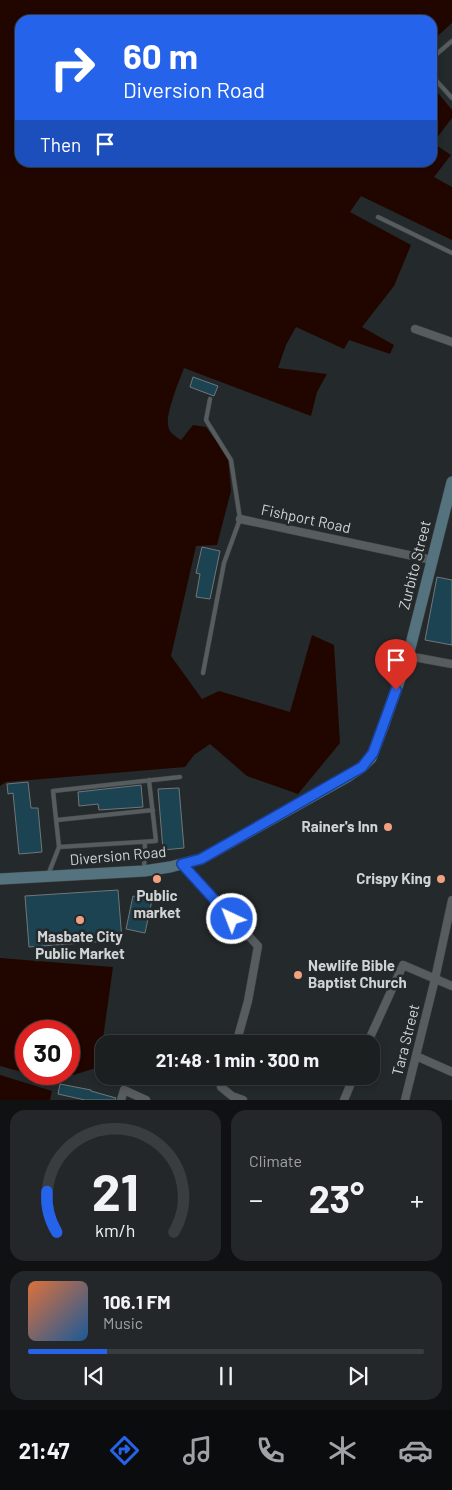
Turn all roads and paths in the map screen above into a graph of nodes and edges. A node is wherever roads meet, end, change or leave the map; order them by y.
1 (452, 41) edge
2 (437, 54) edge
3 (437, 82) edge
4 (452, 98) edge
5 (378, 217) dead end
6 (452, 253) edge
7 (415, 329) dead end
8 (452, 342) edge
9 (210, 399) dead end
10 (452, 482) edge
11 (240, 519) junction
12 (432, 560) junction
13 (408, 656) junction
14 (452, 664) edge
15 (203, 673) dead end
16 (180, 777) dead end
17 (149, 780) junction
18 (153, 810) junction
19 (57, 820) junction
20 (145, 842) junction
21 (59, 847) junction
22 (182, 864) junction
23 (144, 871) junction
24 (47, 877) junction
25 (0, 879) edge
26 (452, 900) edge
27 (435, 978) junction
28 (452, 986) edge
29 (239, 1035) edge
30 (371, 1035) edge
31 (416, 1056) junction
32 (452, 1072) edge
33 (222, 1085) edge
34 (350, 1085) edge
35 (230, 1098) edge
36 (121, 1100) edge
37 (146, 1100) edge
38 (243, 1100) edge
39 (344, 1100) edge
40 (405, 1100) edge

1 - 2 lane
3 - 4 lane
5 - 6 lane
7 - 8 street
9 - 11 lane, Fishport Road
10 - 12 street, Zurbito Street
11 - 12 street, Fishport Road
11 - 15 lane
12 - 13 street, Zurbito Street
13 - 14 street
13 - 22 street, Diversion Road
16 - 17 lane
17 - 18 lane
17 - 19 lane
18 - 19 lane
18 - 20 lane
19 - 21 lane
20 - 21 lane
20 - 23 lane
21 - 24 lane
22 - 23 street, Diversion Road
22 - 29 street
23 - 24 street, Diversion Road
24 - 25 street, Diversion Road
26 - 27 street, Tara Street
27 - 28 street
27 - 30 street
27 - 31 street, Tara Street
31 - 32 street
31 - 40 street, Tara Street
33 - 35 street
34 - 39 street
35 - 38 street
36 - 37 street

